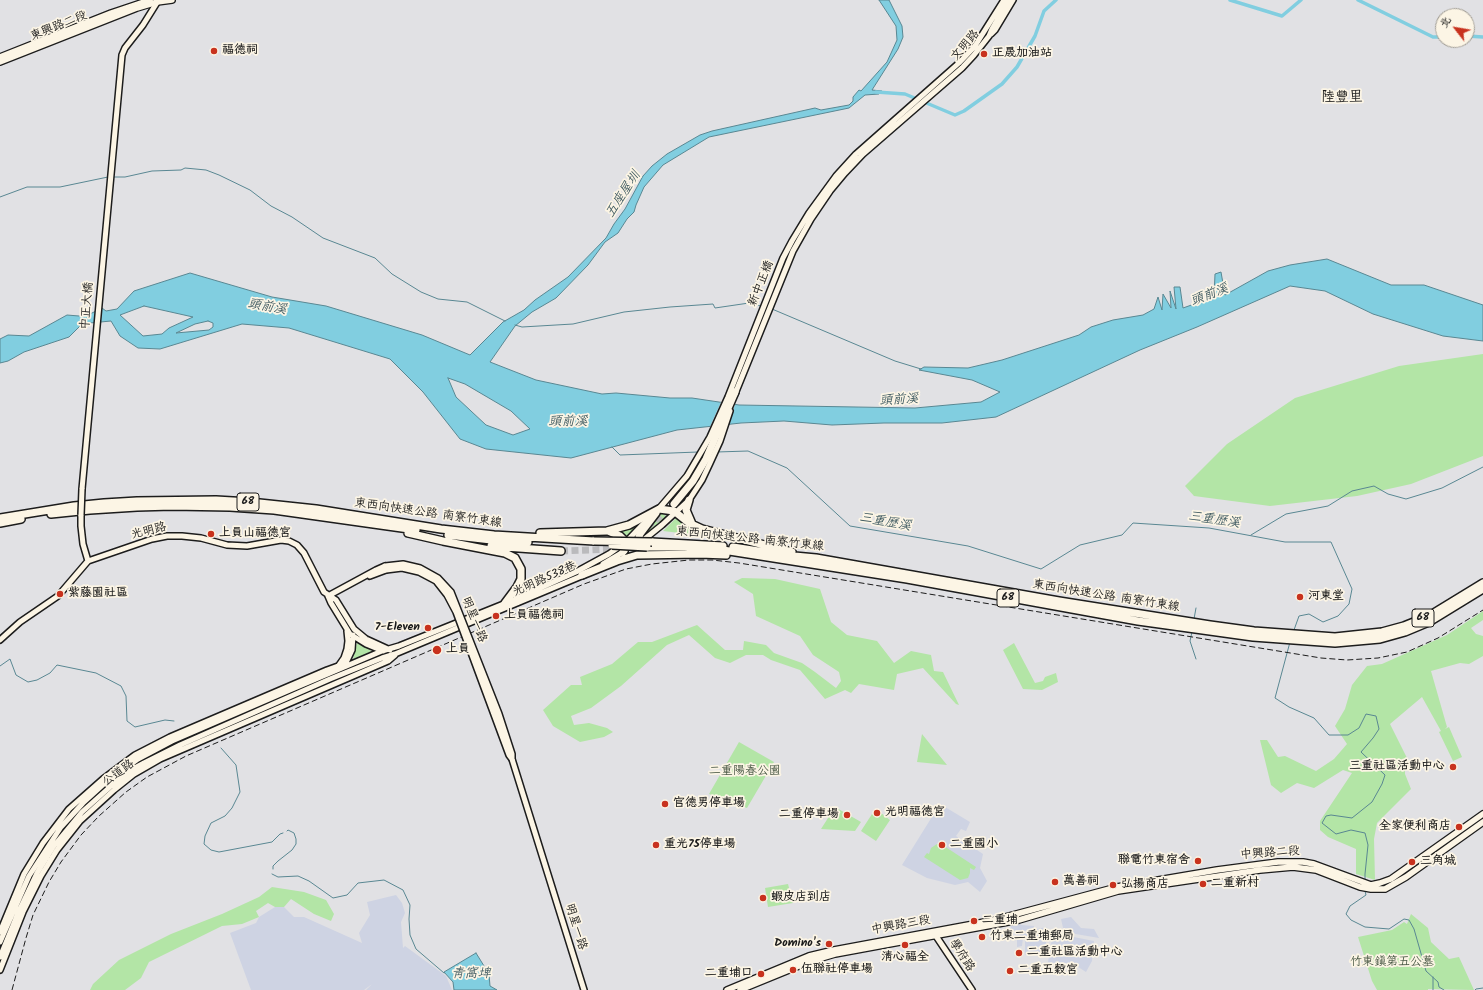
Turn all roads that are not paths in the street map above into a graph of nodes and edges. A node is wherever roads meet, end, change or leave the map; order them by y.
1 (150, 0) edge
2 (172, 0) edge
3 (1004, 0) edge
4 (1009, 0) edge
5 (1013, 0) edge
6 (157, 1) edge
7 (989, 36) junction
8 (0, 58) edge
9 (0, 62) edge
10 (926, 95) junction
11 (735, 392) junction
12 (689, 500) junction
13 (675, 508) junction
14 (659, 510) junction
15 (0, 518) edge
16 (0, 524) edge
17 (692, 524) junction
18 (379, 525) junction
19 (607, 531) junction
20 (494, 535) junction
21 (593, 542) junction
22 (626, 542) junction
23 (463, 544) junction
24 (650, 544) junction
25 (635, 545) junction
26 (561, 551) tunnel mouth
27 (623, 552) junction
28 (652, 555) junction
29 (764, 557) junction
30 (816, 558) junction
31 (88, 561) junction
32 (582, 575) junction
33 (1483, 582) edge
34 (1483, 589) edge
35 (328, 596) junction
36 (505, 603) junction
37 (344, 625) junction
38 (350, 625) junction
39 (1254, 634) junction
40 (353, 636) junction
41 (1356, 638) junction
42 (0, 640) edge
43 (386, 650) junction
44 (395, 654) junction
45 (341, 667) junction
46 (338, 677) junction
47 (333, 684) junction
48 (1483, 814) edge
49 (1483, 822) edge
50 (1420, 863) junction
51 (1084, 898) joint
52 (0, 932) edge
53 (936, 933) junction
54 (0, 942) edge
55 (0, 957) edge
56 (0, 970) edge
57 (584, 990) edge
58 (727, 990) edge
59 (740, 990) edge
60 (972, 990) edge

1 - 8 main road, 東興路二段
2 - 6 main road, 東興路二段
3 - 10 street, 文明路
4 - 7 street, 文明路
5 - 7 street
6 - 9 main road, 東興路二段
6 - 31 street, 中正大橋, bridge
7 - 10 street, 文明路
10 - 11 street, 新中正橋
10 - 14 street, 新中正橋
11 - 12 street, 新中正橋
11 - 13 highway
12 - 13 street, 光明路538巷
12 - 17 highway
13 - 14 highway
13 - 17 highway
13 - 25 street, 光明路538巷
14 - 19 highway
14 - 22 street, 光明路538巷
14 - 25 highway
15 - 20 highway, 東西向快速公路 南寮竹東線 / 68
16 - 18 highway, 東西向快速公路 南寮竹東線 / 68
17 - 30 highway
18 - 21 highway, 東西向快速公路 南寮竹東線 / 68
18 - 23 highway
19 - 20 highway
19 - 22 highway
20 - 21 highway, 東西向快速公路 南寮竹東線 / 68
21 - 24 highway, 東西向快速公路 南寮竹東線 / 68, bridge
22 - 27 highway
22 - 36 street, 光明路538巷
23 - 26 highway
23 - 36 highway
24 - 29 highway, 東西向快速公路 南寮竹東線 / 68
24 - 30 highway, 東西向快速公路 南寮竹東線 / 68
25 - 27 street, 光明路538巷
25 - 28 highway
27 - 32 street, 光明路538巷
28 - 29 highway
28 - 32 highway
29 - 39 highway, 東西向快速公路 南寮竹東線 / 68
30 - 39 highway, 東西向快速公路 南寮竹東線 / 68
31 - 35 street, 光明路
31 - 42 street
32 - 44 street, 光明路538巷
33 - 41 highway, 東西向快速公路 南寮竹東線 / 68
34 - 41 highway, 東西向快速公路 南寮竹東線 / 68
35 - 37 street, 光明路
35 - 38 street, 光明路
35 - 57 street, 明星一路, bridge
36 - 43 street, 光明路538巷
37 - 40 street, 光明路
37 - 45 street, 公道路
38 - 40 street, 公道路
38 - 43 street, 光明路
39 - 41 highway, 東西向快速公路 南寮竹東線 / 68
40 - 43 street, 光明路
40 - 45 street, 公道路
43 - 44 street, 光明路
43 - 45 street, 公道路
44 - 46 street, 公道路
44 - 47 street, 公道路
45 - 46 street, 公道路
45 - 52 street, 公道路
45 - 54 street, 公道路
46 - 47 street, 公道路
46 - 55 street, 公道路
47 - 56 street, 公道路
48 - 50 main road, 中興路二段
49 - 50 main road, 中興路二段
50 - 51 main road, 中興路二段
51 - 53 main road, 中興路三段
53 - 58 main road, 中興路三段
53 - 59 main road, 中興路三段
53 - 60 street, 學府路

